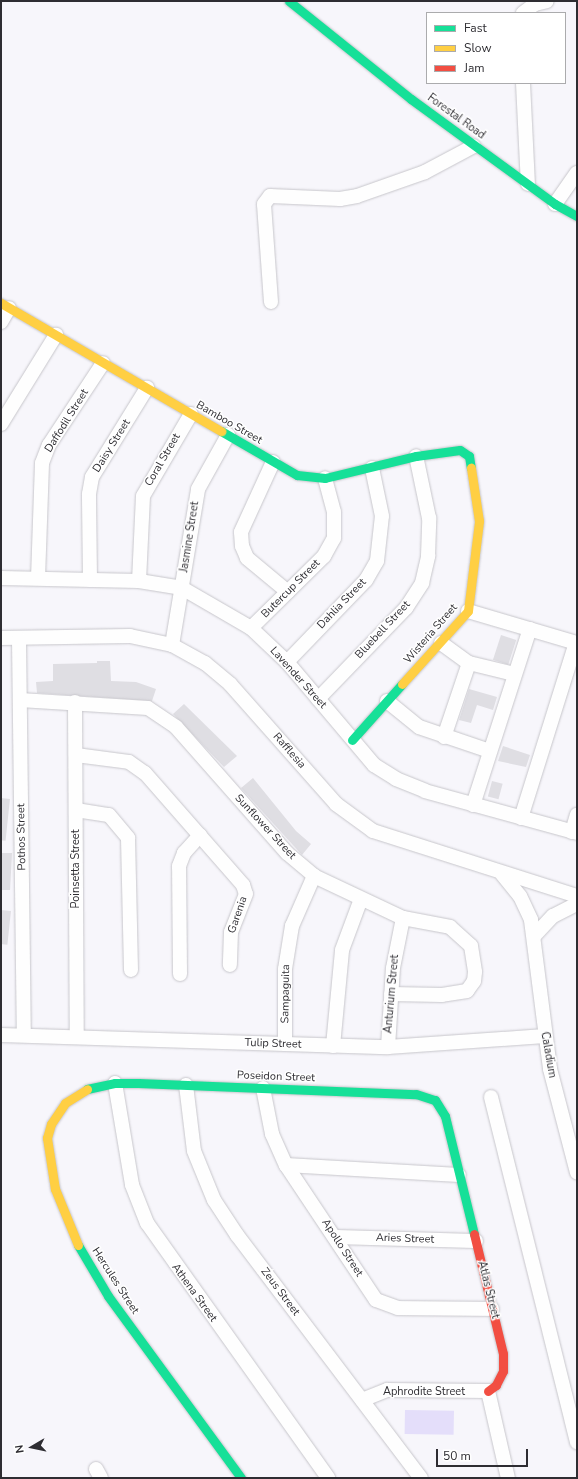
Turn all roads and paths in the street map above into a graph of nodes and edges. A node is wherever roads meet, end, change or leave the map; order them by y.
1 (289, 1) edge
2 (522, 1) edge
3 (547, 1) edge
4 (522, 12) edge
5 (523, 12) edge
6 (523, 84) edge
7 (474, 146) junction
8 (577, 173) edge
9 (528, 184) junction
10 (554, 204) junction
11 (577, 216) edge
12 (270, 302) dead end
13 (5, 305) edge
14 (1, 322) edge
15 (56, 335) junction
16 (103, 362) junction
17 (147, 388) junction
18 (191, 414) junction
19 (1, 424) edge
20 (228, 435) junction
21 (466, 452) joint
22 (416, 456) junction
23 (273, 462) junction
24 (372, 468) junction
25 (325, 478) junction
26 (1, 578) edge
27 (38, 578) junction
28 (90, 580) junction
29 (139, 581) junction
30 (182, 588) junction
31 (288, 592) junction
32 (468, 611) junction
33 (251, 628) junction
34 (530, 629) junction
35 (1, 638) edge
36 (19, 639) junction
37 (441, 643) junction
38 (577, 643) edge
39 (172, 645) junction
40 (287, 662) junction
41 (469, 663) junction
42 (514, 674) junction
43 (318, 699) junction
44 (20, 700) junction
45 (386, 701) junction
46 (76, 702) junction
47 (444, 737) junction
48 (352, 740) junction
49 (490, 751) junction
50 (76, 755) junction
51 (473, 805) junction
52 (76, 810) junction
53 (577, 815) edge
54 (521, 818) junction
55 (574, 833) edge
56 (200, 835) junction
57 (502, 874) junction
58 (314, 876) junction
59 (577, 896) edge
60 (362, 899) junction
61 (577, 904) edge
62 (403, 918) junction
63 (534, 934) junction
64 (230, 965) dead end
65 (131, 970) dead end
66 (180, 974) dead end
67 (390, 994) junction
68 (1, 1035) edge
69 (24, 1035) junction
70 (545, 1036) junction
71 (77, 1037) junction
72 (285, 1044) junction
73 (333, 1046) junction
74 (388, 1047) junction
75 (115, 1083) junction
76 (186, 1085) junction
77 (263, 1088) junction
78 (491, 1097) dead end
79 (435, 1100) joint
80 (286, 1165) junction
81 (577, 1173) edge
82 (459, 1175) junction
83 (335, 1237) junction
84 (476, 1241) junction
85 (492, 1309) junction
86 (488, 1392) junction
87 (362, 1400) junction
88 (577, 1442) edge
89 (241, 1478) edge
90 (328, 1478) edge
91 (421, 1478) edge
92 (508, 1478) edge

1 - 7 street, Forestal Road
2 - 4 street
3 - 5 street
6 - 9 street
7 - 9 street, Forestal Road
7 - 12 street
8 - 10 street
9 - 10 street, Forestal Road
10 - 11 street, Forestal Road
13 - 14 street
13 - 15 street, Bamboo Street
15 - 16 street, Bamboo Street
15 - 19 street
16 - 17 street, Bamboo Street
16 - 27 street, Daffodil Street
17 - 18 street, Bamboo Street
17 - 28 street, Daisy Street
18 - 20 street, Bamboo Street
18 - 29 street, Coral Street
20 - 23 street, Bamboo Street
20 - 30 street, Jasmine Street
21 - 22 street, Bamboo Street
21 - 32 street, Wisteria Street
22 - 24 street, Bamboo Street
22 - 43 street, Bluebell Street
23 - 25 street, Bamboo Street
23 - 31 street
24 - 25 street, Bamboo Street
24 - 40 street, Dahlia Street
25 - 31 street, Butercup Street
26 - 27 street, Lavender Street
27 - 28 street, Lavender Street
28 - 29 street, Lavender Street
29 - 30 street, Lavender Street
30 - 33 street, Lavender Street
30 - 39 street, Jasmine Street
31 - 33 street, Butercup Street
32 - 34 street
32 - 37 street, Wisteria Street
33 - 40 street, Lavender Street
34 - 38 street
34 - 42 street
35 - 36 street, Rafflesia
36 - 39 street, Rafflesia
36 - 44 street, Pothos Street
37 - 41 street
37 - 45 street, Wisteria Street
38 - 54 street
39 - 57 street, Rafflesia
40 - 43 street, Lavender Street
41 - 42 street
41 - 47 street
42 - 49 street
43 - 48 street, Lavender Street
44 - 46 street, Sunflower Street
44 - 69 street, Pothos Street
45 - 47 street
45 - 48 street, Wisteria Street
46 - 50 street, Poinsetta Street
46 - 58 street, Sunflower Street
47 - 49 street
48 - 51 street, Lavender Street
49 - 51 street
50 - 52 street, Poinsetta Street
50 - 56 street
51 - 54 street, Lavender Street
52 - 65 street
52 - 71 street, Poinsetta Street
53 - 55 street
54 - 55 street, Lavender Street
56 - 64 street, Garenia
56 - 66 street
57 - 59 street, Rafflesia
57 - 63 street, Caladium
58 - 60 street, Sunflower Street
58 - 72 street, Sampaguita
60 - 62 street, Sunflower Street
60 - 73 street
61 - 63 street
62 - 67 street, Anturium Street
62 - 67 street, Sunflower Street
63 - 70 street, Caladium
67 - 74 street, Anturium Street
68 - 69 street, Tulip Street
69 - 71 street, Tulip Street
70 - 74 street, Tulip Street
70 - 81 street, Caladium
71 - 72 street, Tulip Street
72 - 73 street, Tulip Street
73 - 74 street, Tulip Street
75 - 76 street, Poseidon Street
75 - 89 street, Hercules Street
75 - 90 street, Athena Street
76 - 77 street, Poseidon Street
76 - 87 street, Zeus Street
77 - 79 street, Poseidon Street
77 - 80 street, Apollo Street
78 - 88 street
79 - 82 street, Atlas Street
80 - 82 street
80 - 83 street, Apollo Street
82 - 84 street, Atlas Street
83 - 84 street, Aries Street
83 - 85 street, Apollo Street
84 - 85 street, Atlas Street
85 - 86 street, Atlas Street
86 - 87 street, Aphrodite Street
86 - 92 street
87 - 91 street, Zeus Street

